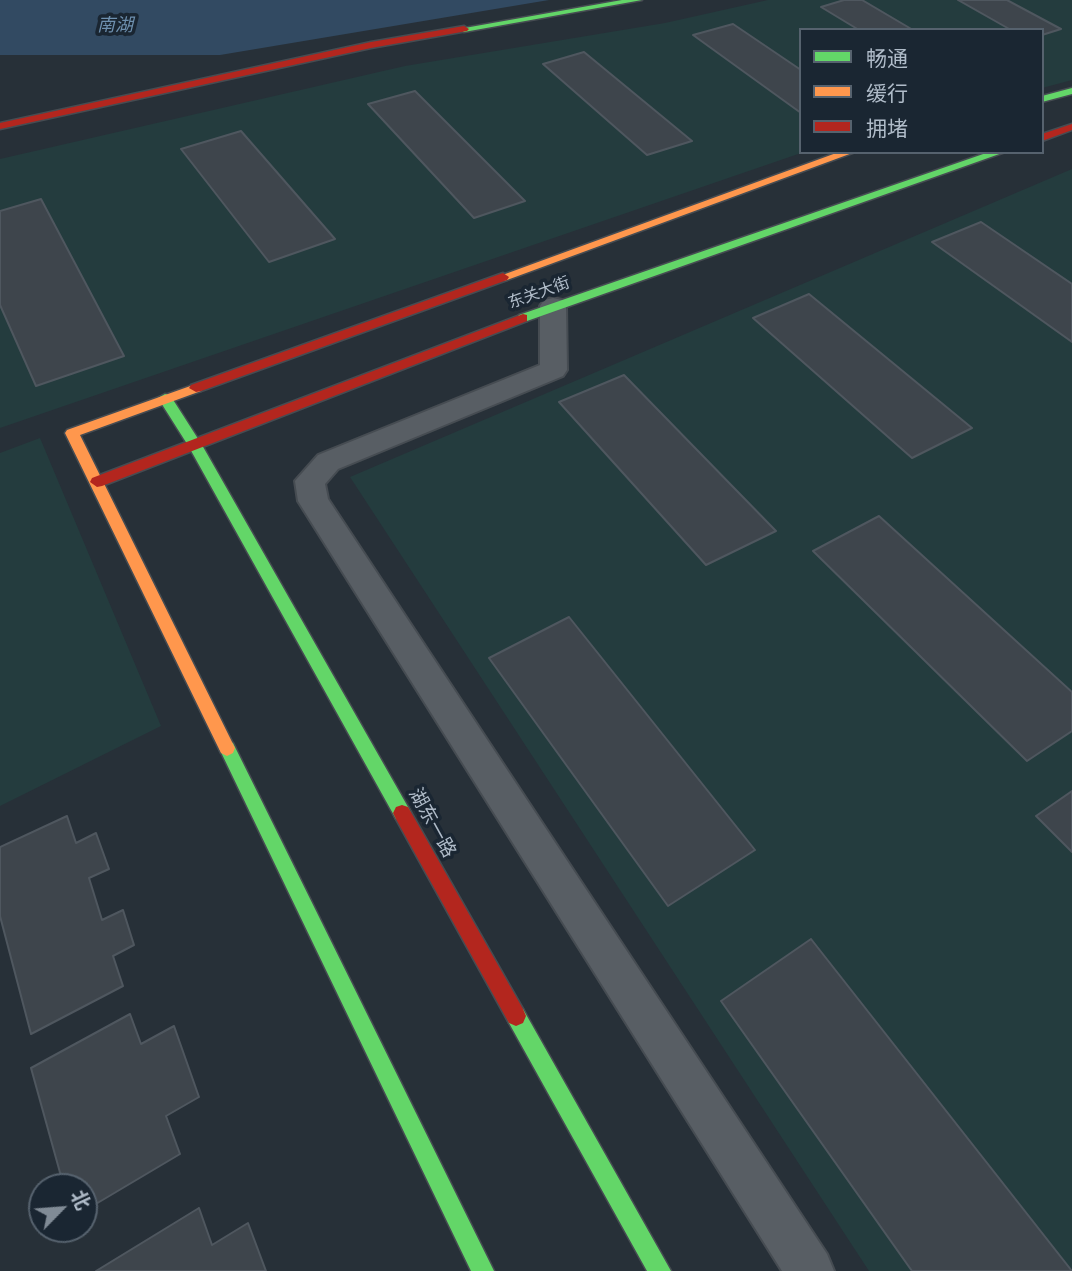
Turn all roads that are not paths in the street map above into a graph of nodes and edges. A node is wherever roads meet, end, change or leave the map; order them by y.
1 (638, 0) edge
2 (1072, 91) edge
3 (1044, 98) edge
4 (0, 126) edge
5 (1072, 127) edge
6 (1044, 137) edge
7 (844, 154) edge
8 (994, 154) edge
9 (553, 306) junction
10 (165, 398) junction
11 (195, 445) junction
12 (97, 482) junction
13 (483, 1271) edge
14 (660, 1271) edge
15 (810, 1271) edge

1 - 4 main road
2 - 3 main road
5 - 6 main road
7 - 10 main road, 东关大街
8 - 9 main road, 东关大街
9 - 11 main road, 东关大街
9 - 15 street
10 - 11 main road, 湖东一路
10 - 12 main road, 东关大街
11 - 12 main road, 东关大街
11 - 14 main road, 湖东一路
12 - 13 main road

